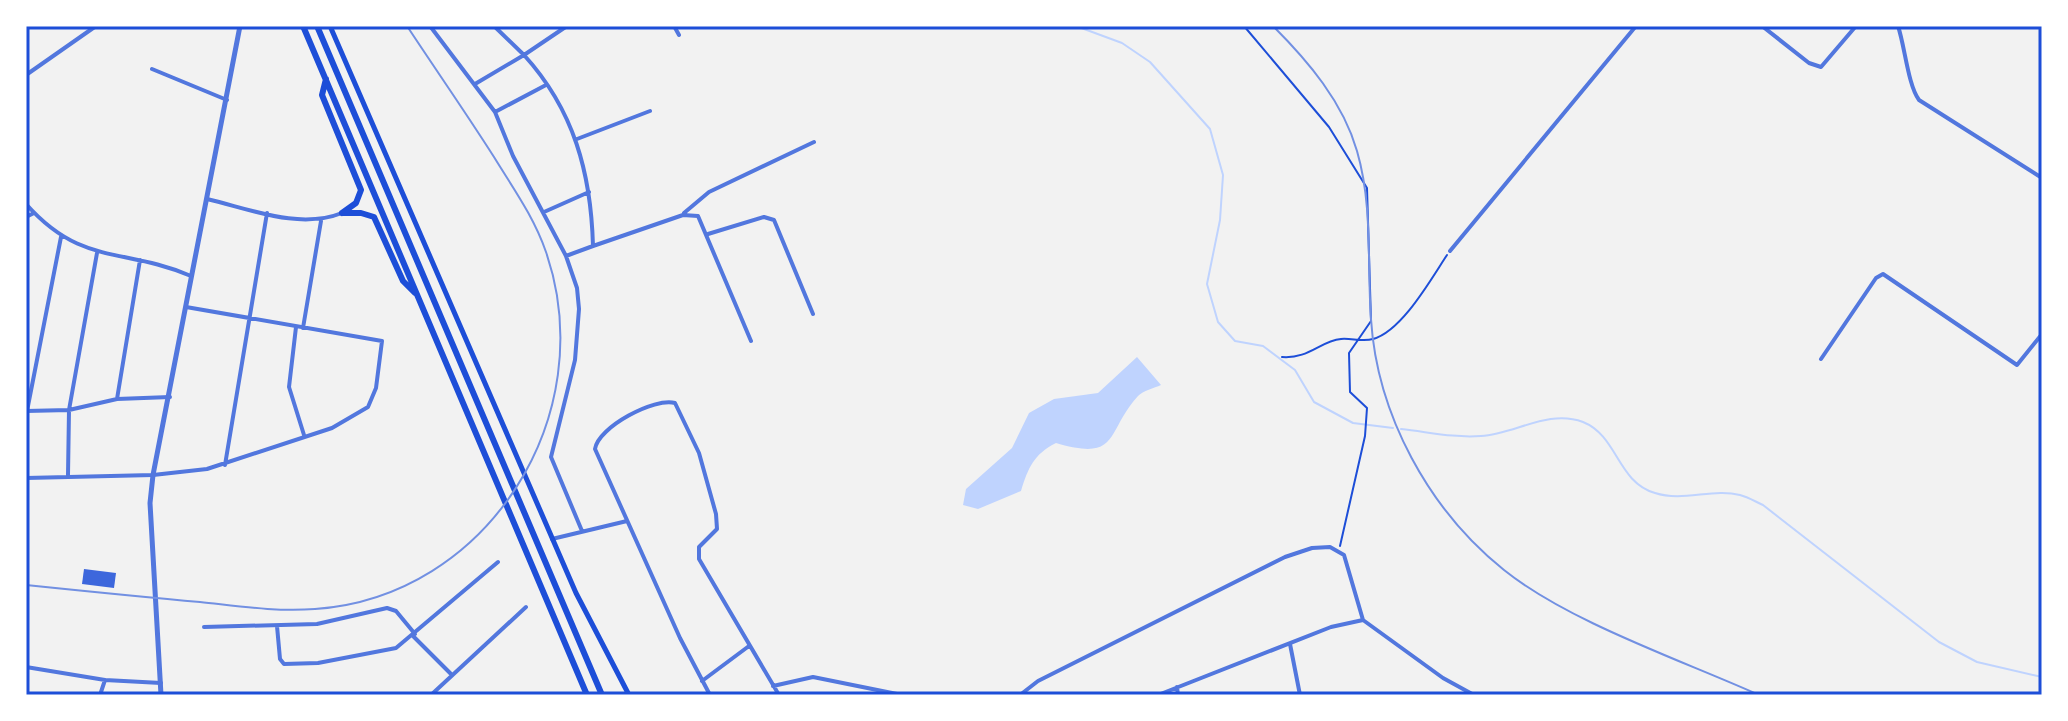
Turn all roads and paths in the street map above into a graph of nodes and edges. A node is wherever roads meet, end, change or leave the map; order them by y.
1 (96, 26) edge
2 (240, 26) edge
3 (303, 26) edge
4 (317, 26) edge
5 (330, 26) edge
6 (430, 26) edge
7 (494, 26) edge
8 (567, 26) edge
9 (674, 26) edge
10 (1244, 26) edge
11 (1636, 26) edge
12 (1762, 26) edge
13 (1856, 26) edge
14 (1898, 26) edge
15 (679, 35) dead end
16 (524, 55) junction
17 (152, 69) dead end
18 (26, 75) edge
19 (326, 79) junction
20 (475, 84) junction
21 (547, 85) junction
22 (227, 100) junction
23 (650, 111) dead end
24 (495, 112) junction
25 (577, 139) junction
26 (814, 142) dead end
27 (2042, 178) edge
28 (590, 192) junction
29 (207, 199) junction
30 (26, 204) edge
31 (544, 212) junction
32 (34, 213) junction
33 (267, 213) junction
34 (342, 213) junction
35 (683, 215) junction
36 (26, 217) edge
37 (321, 221) junction
38 (708, 234) junction
39 (61, 236) junction
40 (593, 246) junction
41 (1450, 251) joint
42 (97, 253) junction
43 (566, 256) junction
44 (140, 260) junction
45 (193, 277) junction
46 (418, 296) junction
47 (186, 307) junction
48 (813, 314) dead end
49 (249, 318) junction
50 (300, 328) junction
51 (2042, 334) edge
52 (1358, 340) junction
53 (751, 341) dead end
54 (1282, 357) dead end
55 (1821, 359) dead end
56 (170, 397) junction
57 (117, 399) junction
58 (69, 410) junction
59 (26, 411) edge
60 (304, 435) junction
61 (225, 465) junction
62 (68, 475) junction
63 (153, 475) junction
64 (26, 478) edge
65 (627, 521) junction
66 (582, 531) junction
67 (552, 539) junction
68 (1339, 550) junction
69 (498, 562) dead end
70 (526, 607) dead end
71 (1363, 620) junction
72 (277, 626) junction
73 (204, 627) dead end
74 (414, 635) junction
75 (1290, 644) junction
76 (749, 646) junction
77 (26, 667) edge
78 (452, 674) junction
79 (105, 680) junction
80 (702, 681) junction
81 (161, 683) junction
82 (773, 686) junction
83 (1177, 687) junction
84 (1464, 693) edge
85 (46, 695) edge
86 (55, 695) edge
87 (67, 695) edge
88 (100, 695) edge
89 (161, 695) edge
90 (431, 695) edge
91 (587, 695) edge
92 (602, 695) edge
93 (629, 695) edge
94 (710, 695) edge
95 (779, 695) edge
96 (902, 695) edge
97 (1020, 695) edge
98 (1158, 695) edge
99 (1178, 695) edge
100 (1300, 695) edge
101 (1474, 695) edge

1 - 18 street
2 - 22 street
3 - 19 highway
4 - 92 highway
5 - 67 main road
6 - 20 street
7 - 16 street
8 - 16 street
9 - 15 street
10 - 52 path
11 - 41 street
12 - 13 street
14 - 27 street
16 - 20 street
16 - 21 street
17 - 22 street
19 - 34 highway
19 - 46 highway
20 - 24 street
21 - 24 street
21 - 25 street
22 - 29 street
23 - 25 street
24 - 31 street
25 - 28 street
26 - 35 street
28 - 31 street
28 - 40 street
29 - 33 street
29 - 45 street
30 - 32 street
31 - 43 street
32 - 36 street
32 - 39 street
33 - 37 street
33 - 49 street
34 - 37 street
34 - 46 highway
35 - 38 street
35 - 40 street
37 - 50 street
38 - 48 street
38 - 53 street
39 - 42 street
39 - 59 street
40 - 43 street
41 - 52 path
42 - 44 street
42 - 58 street
43 - 66 street
44 - 45 street
44 - 57 street
45 - 47 street
46 - 91 highway
47 - 49 street
47 - 56 street
49 - 50 street
49 - 61 street
50 - 60 street
50 - 60 street
51 - 55 street
52 - 54 path
52 - 68 path
56 - 57 street
56 - 63 street
57 - 58 street
58 - 59 street
58 - 62 street
60 - 61 street
61 - 63 street
62 - 63 street
62 - 64 street
63 - 81 street
65 - 66 street
65 - 76 street
65 - 80 street
66 - 67 street
67 - 93 main road
68 - 71 street
68 - 97 street
69 - 74 street
70 - 78 street
71 - 75 street
71 - 84 street
72 - 73 street
72 - 74 street
72 - 74 street
74 - 78 street
75 - 83 street
75 - 100 street
76 - 80 street
76 - 82 street
77 - 79 street
78 - 90 street
79 - 81 street
79 - 88 street
80 - 94 street
81 - 89 street
82 - 95 street
82 - 96 street
83 - 98 street
83 - 99 street
84 - 101 street
85 - 86 street
86 - 87 street

